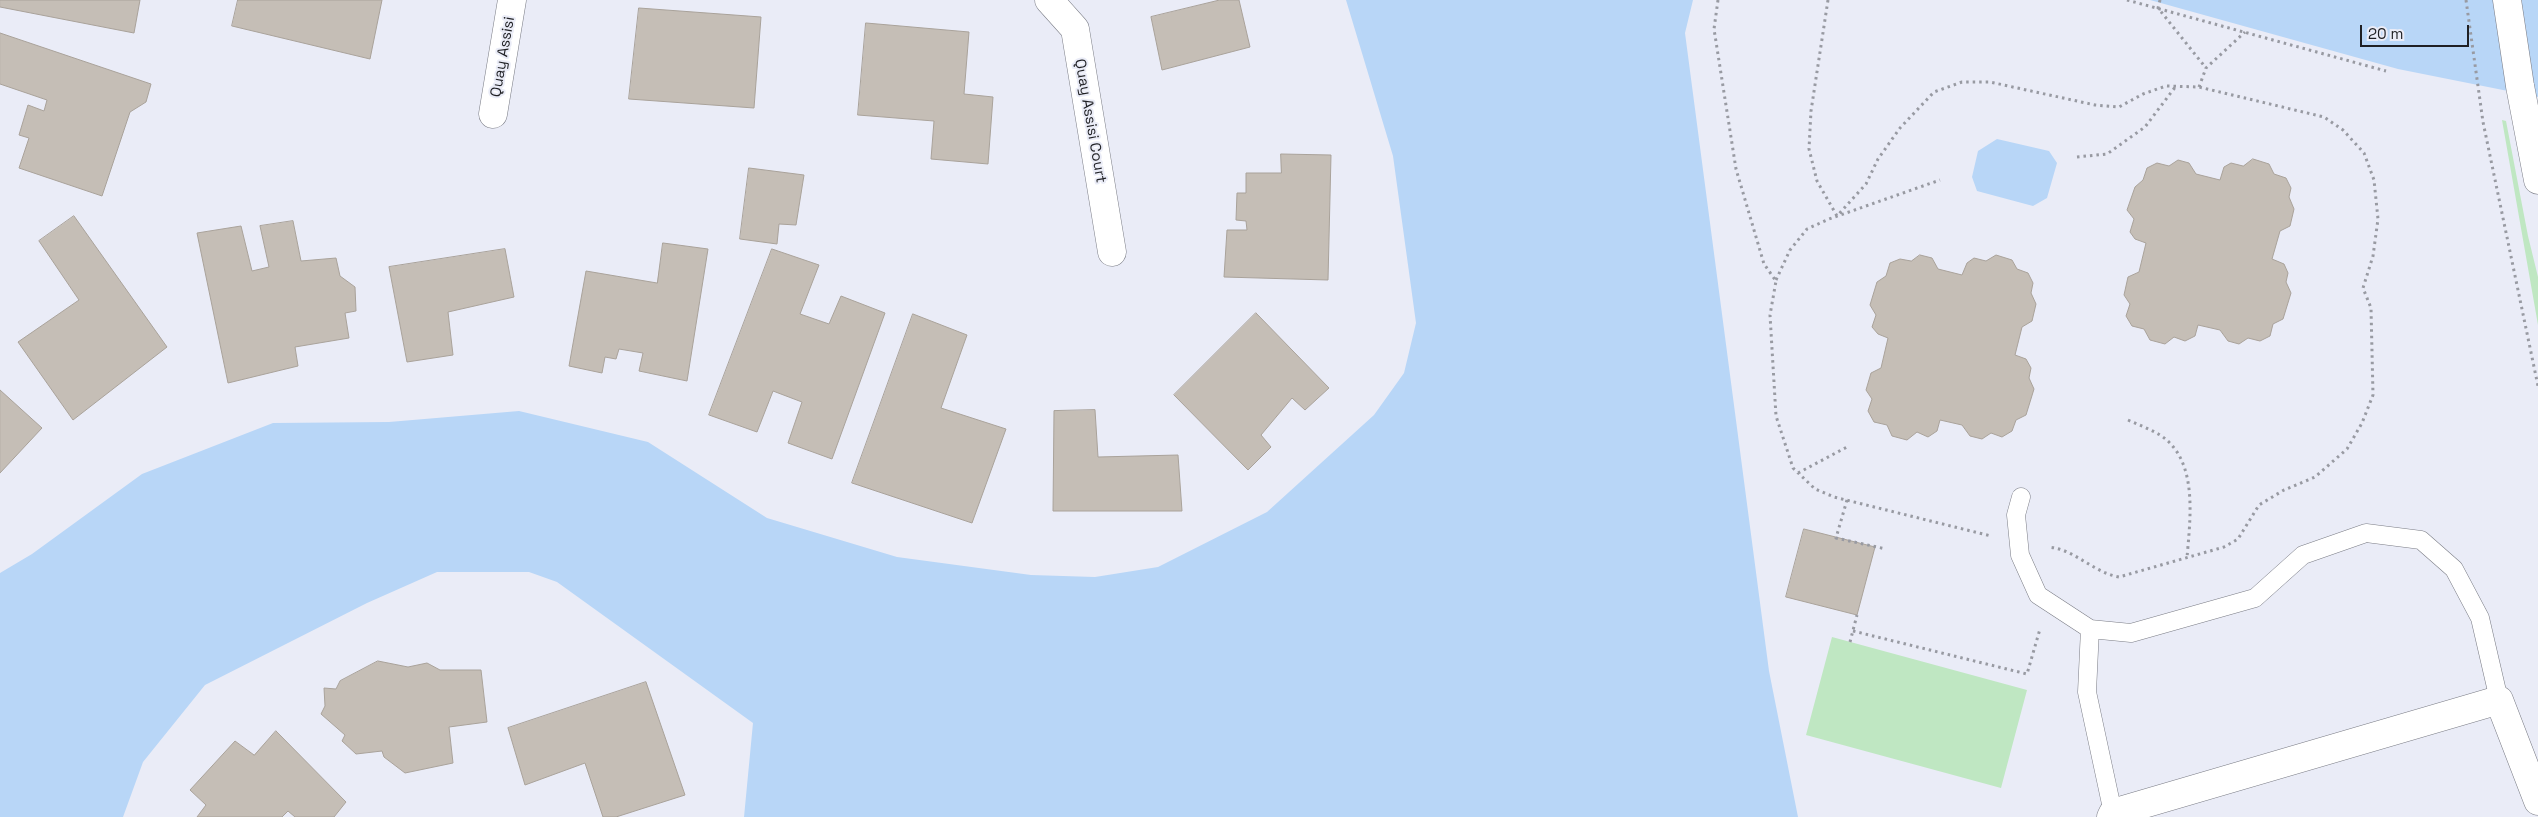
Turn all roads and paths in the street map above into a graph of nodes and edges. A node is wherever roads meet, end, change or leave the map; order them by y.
1 (512, 0) edge
2 (1049, 0) edge
3 (1718, 0) edge
4 (1828, 0) edge
5 (2127, 0) edge
6 (2160, 0) edge
7 (2466, 0) edge
8 (2507, 0) edge
9 (2141, 2) edge
10 (2158, 8) junction
11 (2246, 32) junction
12 (2206, 68) junction
13 (2386, 71) dead end
14 (2176, 86) junction
15 (2199, 87) junction
16 (493, 114) dead end
17 (2077, 157) dead end
18 (1940, 180) dead end
19 (2538, 180) edge
20 (1837, 216) junction
21 (1112, 252) dead end
22 (1776, 281) junction
23 (2538, 386) edge
24 (2128, 420) dead end
25 (1847, 447) dead end
26 (1798, 472) junction
27 (2021, 496) dead end
28 (1847, 500) junction
29 (1992, 536) dead end
30 (2039, 546) dead end
31 (1886, 549) dead end
32 (2187, 558) junction
33 (1857, 615) dead end
34 (2040, 628) dead end
35 (2090, 629) junction
36 (1853, 630) junction
37 (1850, 642) dead end
38 (2499, 700) junction
39 (2538, 801) edge
40 (2112, 815) edge

1 - 16 street, Quay Assisi
2 - 21 street, Quay Assisi Court
3 - 22 path
4 - 20 path
5 - 9 path
6 - 10 path
7 - 23 path
8 - 19 street
9 - 10 path
10 - 11 path
10 - 12 path
11 - 12 path
11 - 13 path
12 - 15 path
14 - 15 path
14 - 17 path
14 - 20 path
15 - 32 path
18 - 20 path
20 - 22 path
22 - 26 path
24 - 32 path
25 - 26 path
26 - 28 path
27 - 35 lane
28 - 29 path
28 - 31 path
30 - 32 path
33 - 36 path
34 - 36 path
35 - 38 lane
35 - 40 lane
36 - 37 path
38 - 39 street
38 - 40 street

